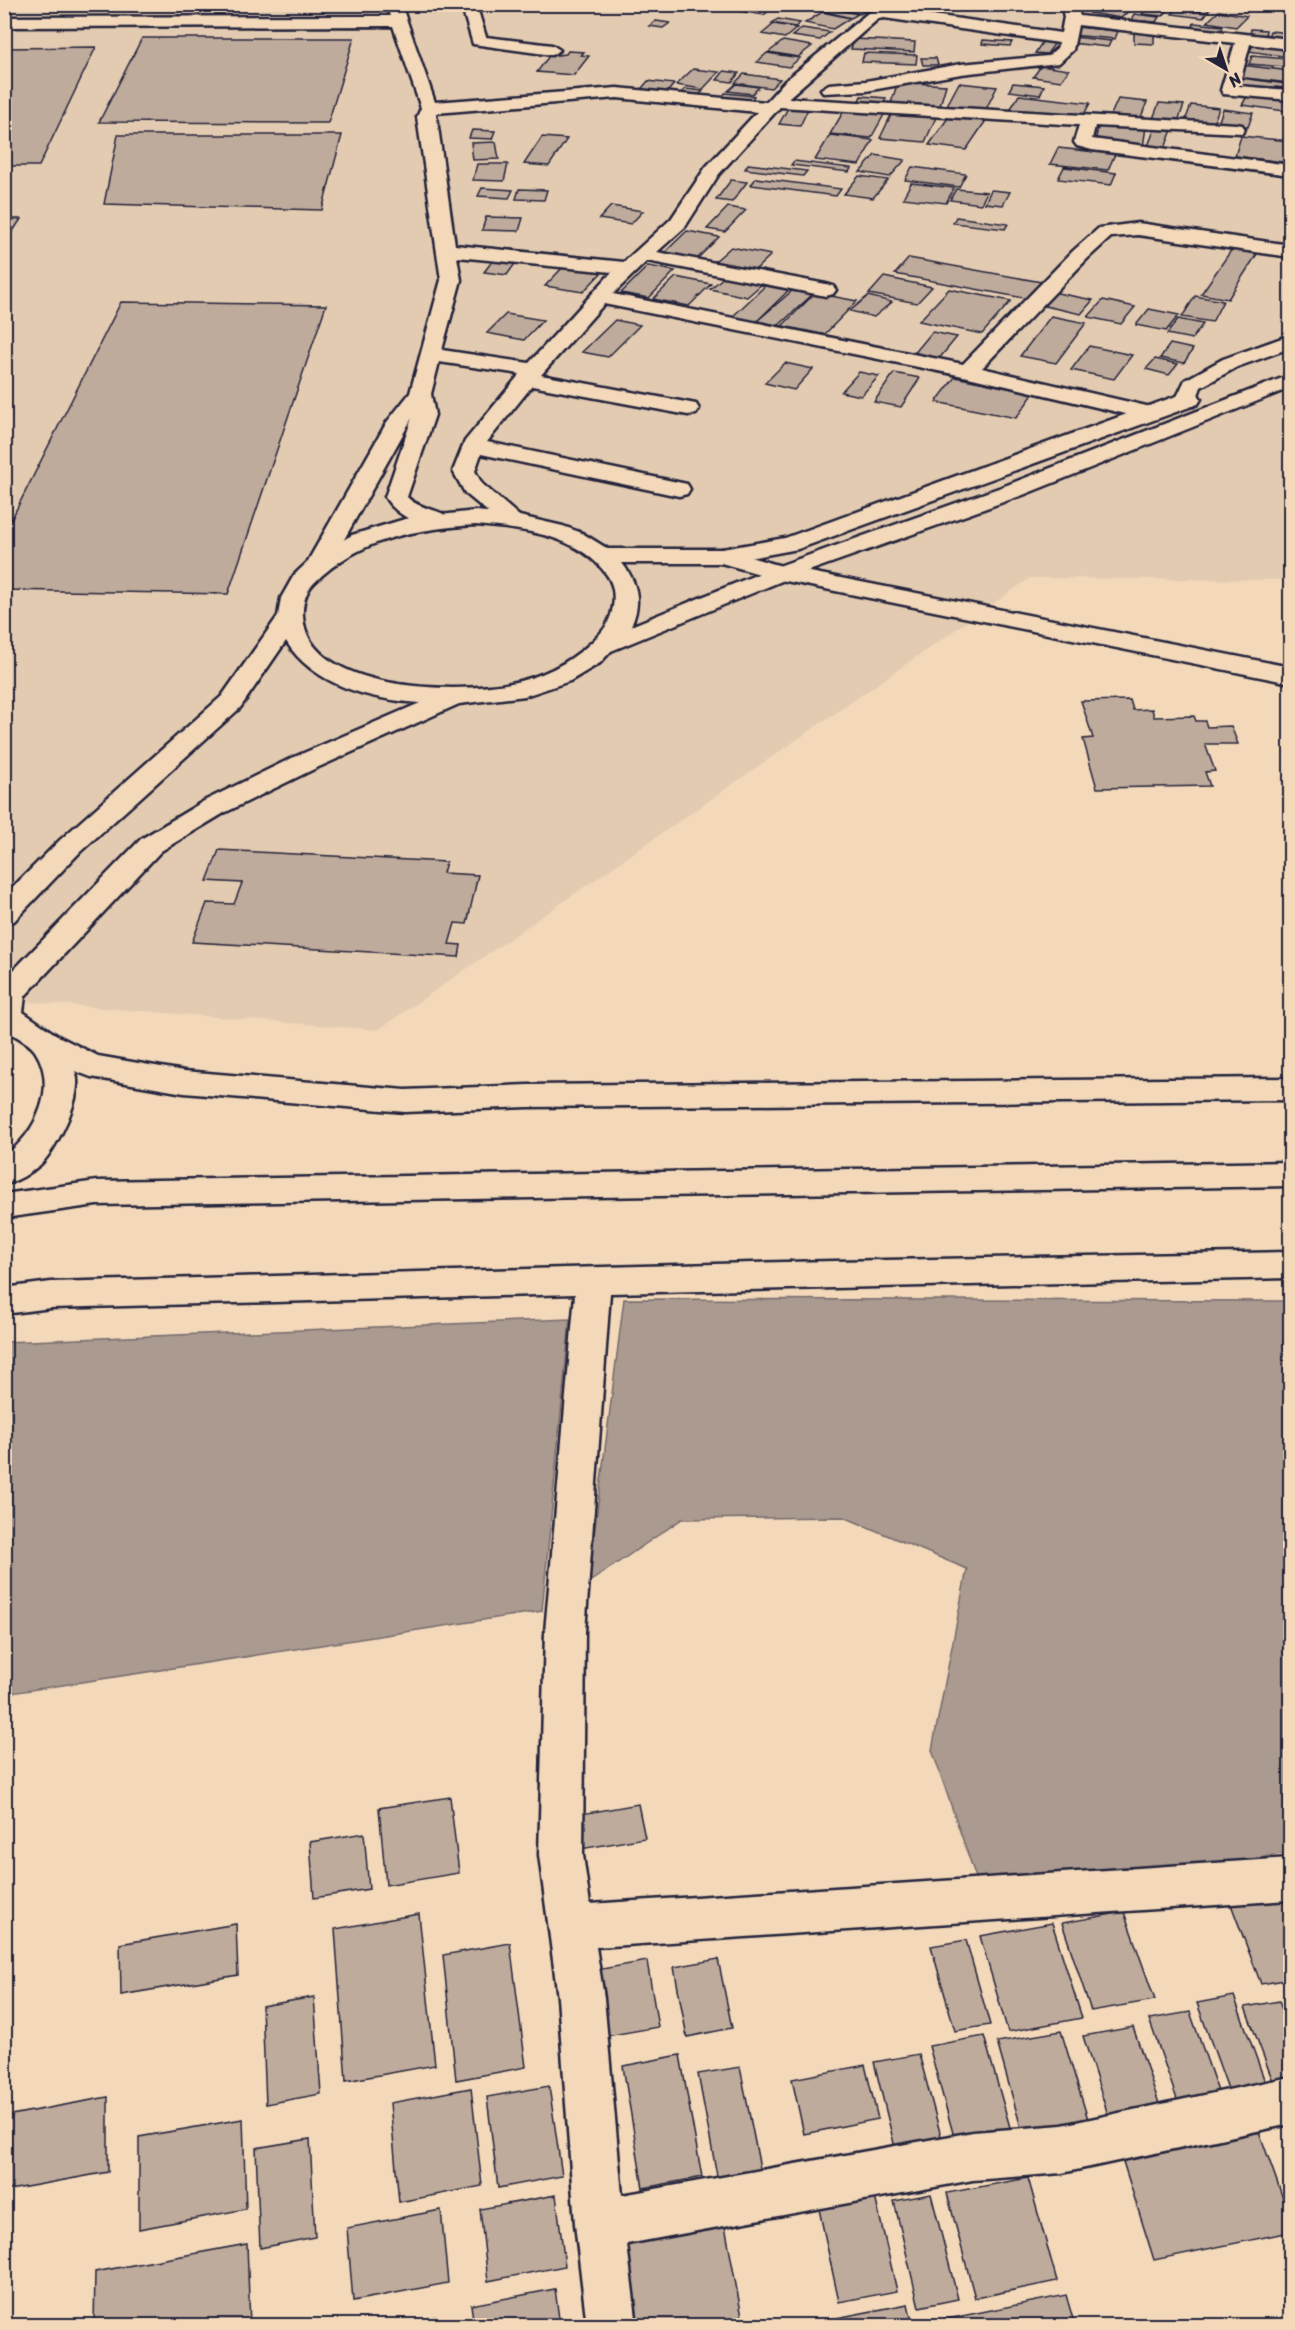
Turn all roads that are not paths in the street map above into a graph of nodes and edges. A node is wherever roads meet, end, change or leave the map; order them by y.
1 (468, 4) edge
2 (911, 4) edge
3 (882, 12) junction
4 (1069, 12) edge
5 (394, 13) edge
6 (4, 22) edge
7 (1067, 39) junction
8 (1244, 39) junction
9 (1290, 44) edge
10 (552, 50) dead end
11 (1245, 91) junction
12 (1290, 95) edge
13 (777, 101) junction
14 (429, 108) junction
15 (1248, 109) dead end
16 (1088, 121) junction
17 (1236, 129) dead end
18 (1290, 169) edge
19 (445, 250) junction
20 (1290, 251) edge
21 (644, 255) junction
22 (628, 268) junction
23 (826, 290) dead end
24 (600, 297) junction
25 (1290, 340) edge
26 (431, 355) junction
27 (1290, 362) edge
28 (968, 371) junction
29 (531, 375) junction
30 (1290, 381) edge
31 (420, 394) junction
32 (1186, 400) junction
33 (688, 409) dead end
34 (1147, 413) junction
35 (473, 446) junction
36 (679, 489) dead end
37 (439, 520) junction
38 (513, 521) junction
39 (602, 556) junction
40 (722, 556) junction
41 (320, 561) junction
42 (781, 573) junction
43 (289, 618) junction
44 (607, 645) junction
45 (1290, 675) edge
46 (453, 698) junction
47 (4, 914) edge
48 (6, 1014) edge
49 (47, 1043) junction
50 (1290, 1089) edge
51 (4, 1173) edge
52 (1290, 1174) edge
53 (4, 1206) edge
54 (1290, 1265) edge
55 (594, 1280) junction
56 (4, 1301) edge
57 (1290, 1879) edge
58 (571, 1927) junction
59 (1290, 2100) edge
60 (600, 2224) junction
61 (612, 2325) edge

1 - 10 street
2 - 3 street
3 - 7 street
3 - 13 street
4 - 7 street
4 - 8 street
5 - 6 street
5 - 14 street
7 - 13 street
8 - 9 street
8 - 11 street
11 - 12 street
11 - 15 street
13 - 14 street
13 - 16 street
13 - 21 street
14 - 19 street
16 - 17 street
16 - 18 street
19 - 22 street
19 - 26 street
20 - 28 street
21 - 22 street
21 - 23 street
22 - 24 street
24 - 28 street
24 - 29 street
25 - 32 street
26 - 29 street
26 - 31 street
27 - 32 street
28 - 34 street
29 - 33 street
29 - 35 street
30 - 42 street
31 - 37 street
31 - 41 street
32 - 34 street
34 - 40 street
35 - 36 street
35 - 38 street
37 - 38 street
37 - 41 street
38 - 39 street
39 - 40 street
39 - 44 street
40 - 42 street
41 - 43 street
42 - 44 street
42 - 45 street
43 - 46 street
43 - 47 street
44 - 46 street
46 - 48 street
48 - 49 street
49 - 50 street
49 - 51 street
52 - 53 street
54 - 55 street
55 - 56 street
55 - 58 street
57 - 58 street
58 - 60 street
59 - 60 street
60 - 61 street

